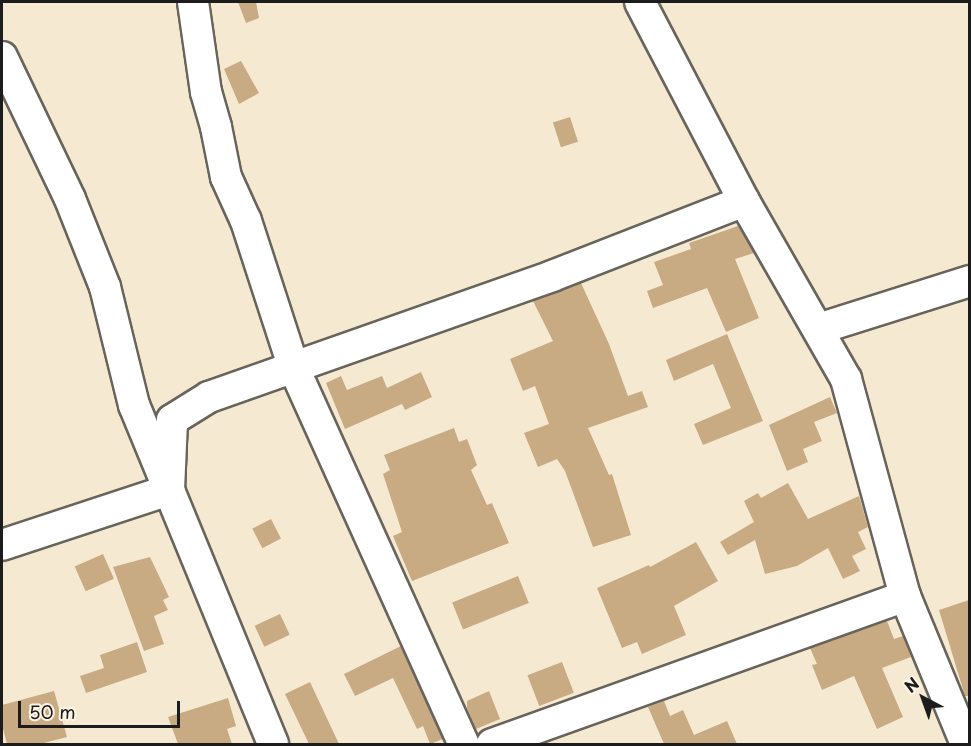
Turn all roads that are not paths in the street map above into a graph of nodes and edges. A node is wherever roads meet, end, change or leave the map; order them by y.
1 (193, 2) edge
2 (640, 2) edge
3 (2, 57) edge
4 (744, 201) junction
5 (968, 285) edge
6 (818, 329) junction
7 (292, 366) junction
8 (169, 489) junction
9 (2, 545) edge
10 (905, 596) junction
11 (964, 727) edge
12 (273, 744) edge
13 (464, 744) edge
14 (492, 744) edge

1 - 7 street
2 - 4 street
3 - 8 street
4 - 6 street
4 - 7 street
5 - 6 street
6 - 10 street
7 - 8 street
7 - 13 street
8 - 9 street
8 - 12 street
10 - 11 street
10 - 14 street

